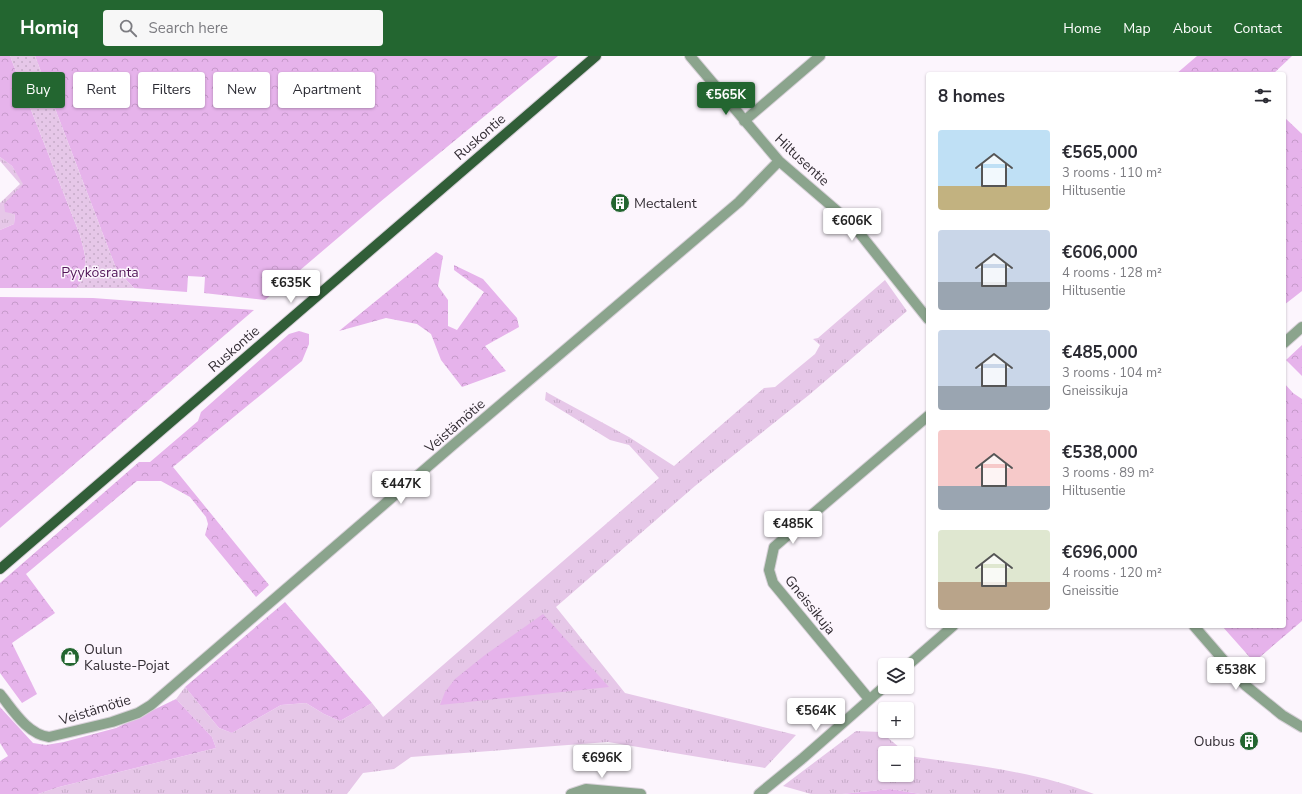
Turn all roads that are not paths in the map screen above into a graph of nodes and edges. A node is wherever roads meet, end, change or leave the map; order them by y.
1 (596, 56) edge
2 (690, 56) edge
3 (820, 56) edge
4 (744, 121) junction
5 (779, 161) junction
6 (926, 316) edge
7 (1302, 327) edge
8 (1286, 341) edge
9 (926, 418) edge
10 (0, 569) edge
11 (951, 628) edge
12 (1196, 628) edge
13 (914, 660) edge
14 (878, 692) edge
15 (0, 694) edge
16 (869, 700) junction
17 (1302, 727) edge
18 (571, 794) edge
19 (641, 794) edge
20 (759, 794) edge

1 - 10 main road, Ruskontie
2 - 4 street, Hiltusentie
3 - 4 street
4 - 5 street, Hiltusentie
5 - 6 street, Hiltusentie
5 - 15 street, Veistämötie
7 - 8 street
9 - 16 street, Gneissikuja
11 - 13 street
12 - 17 street
14 - 16 street
16 - 20 street
18 - 19 street

